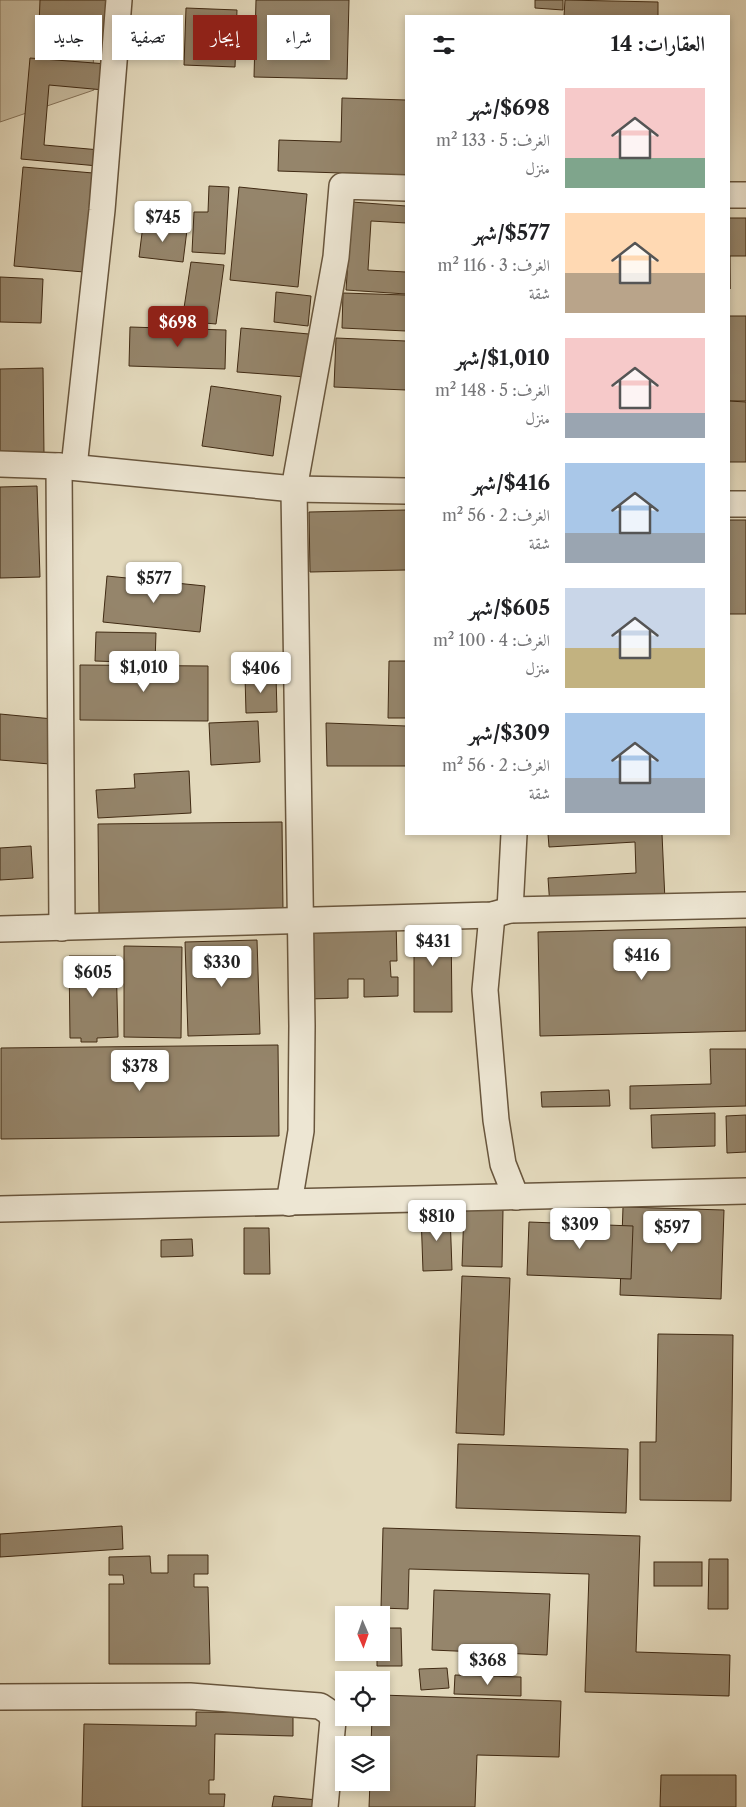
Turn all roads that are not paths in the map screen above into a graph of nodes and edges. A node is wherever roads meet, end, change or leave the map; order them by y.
1 (119, 0) edge
2 (405, 188) edge
3 (730, 195) edge
4 (746, 195) edge
5 (0, 464) edge
6 (66, 467) junction
7 (294, 489) junction
8 (405, 491) edge
9 (730, 504) edge
10 (746, 504) edge
11 (514, 835) edge
12 (746, 905) edge
13 (501, 912) junction
14 (300, 921) junction
15 (62, 928) junction
16 (0, 929) edge
17 (746, 1191) edge
18 (516, 1197) junction
19 (289, 1203) junction
20 (0, 1209) edge
21 (0, 1697) edge
22 (325, 1807) edge

1 - 6 street
2 - 7 street
3 - 4 street
5 - 6 street
6 - 7 street
6 - 15 street
7 - 8 street
7 - 14 street
9 - 10 street
11 - 13 street
12 - 13 street
13 - 14 street
13 - 18 street
14 - 15 street
14 - 19 street
15 - 16 street
17 - 18 street
18 - 19 street
19 - 20 street
21 - 22 street

